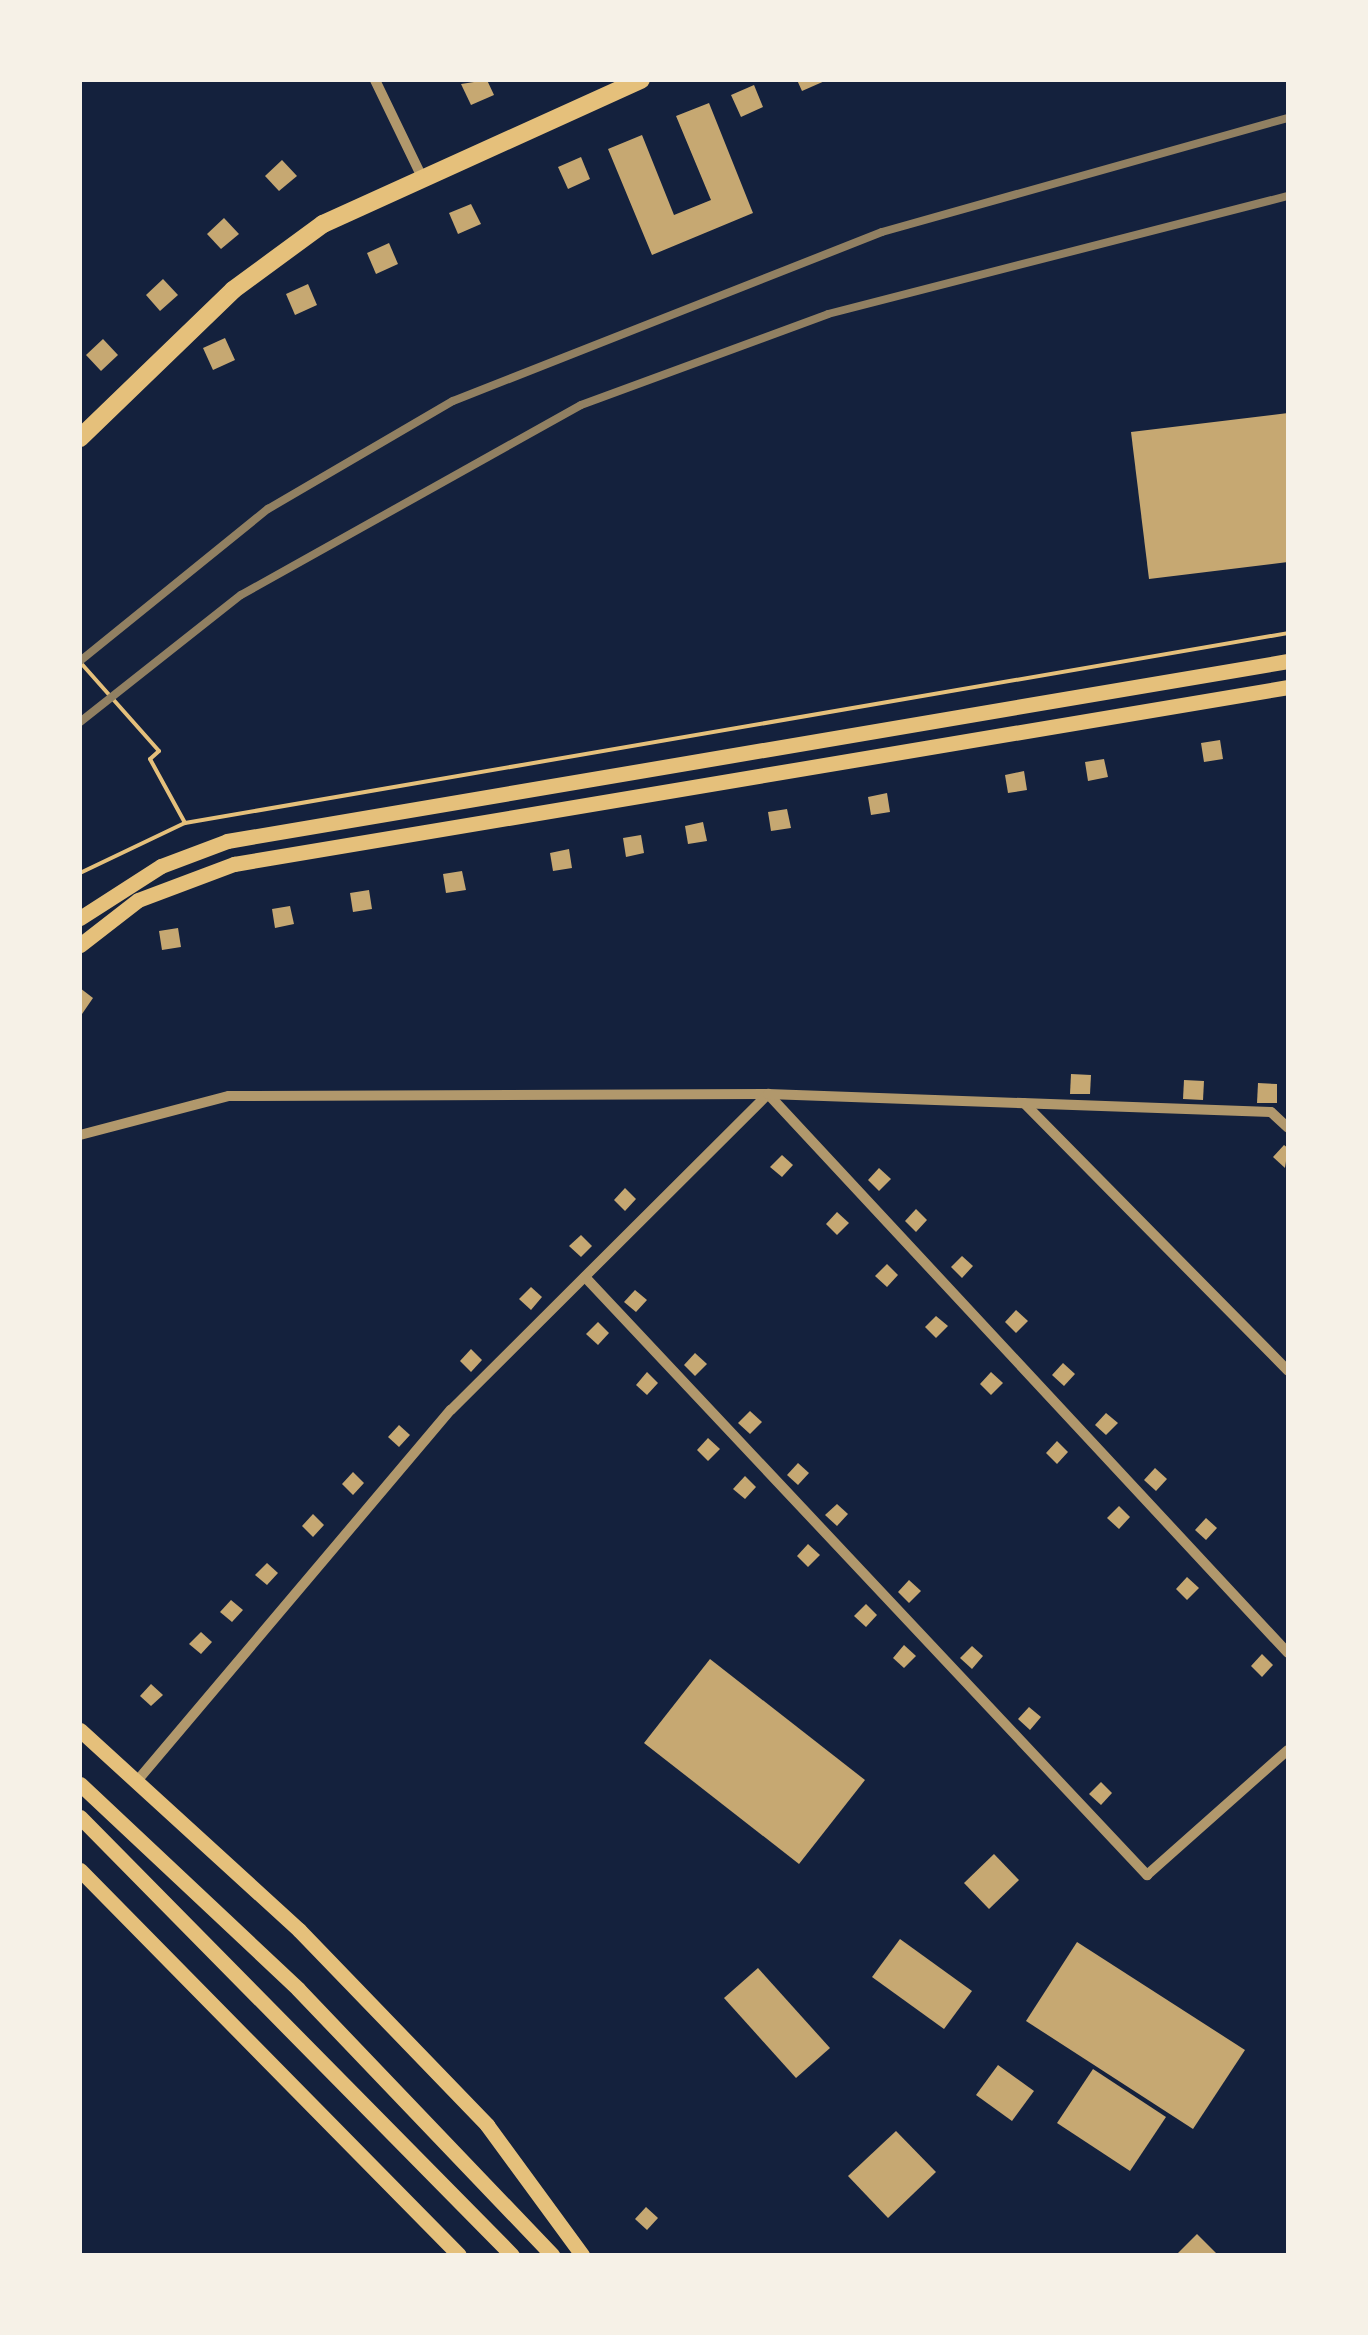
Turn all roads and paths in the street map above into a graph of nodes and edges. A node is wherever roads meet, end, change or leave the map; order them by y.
1 (375, 80) edge
2 (641, 80) edge
3 (421, 176) junction
4 (80, 438) edge
5 (1288, 633) edge
6 (1288, 661) edge
7 (80, 662) edge
8 (1288, 686) edge
9 (185, 824) junction
10 (80, 873) edge
11 (80, 918) edge
12 (80, 944) edge
13 (768, 1094) junction
14 (1024, 1103) junction
15 (1288, 1128) edge
16 (80, 1135) edge
17 (585, 1277) junction
18 (1288, 1371) edge
19 (1288, 1652) edge
20 (80, 1730) edge
21 (1288, 1750) edge
22 (137, 1781) junction
23 (80, 1784) edge
24 (80, 1816) edge
25 (80, 1870) edge
26 (458, 2255) edge
27 (512, 2255) edge
28 (552, 2255) edge
29 (582, 2255) edge

1 - 3 street
2 - 3 main road
3 - 4 main road
5 - 9 path
6 - 11 main road
7 - 9 path
8 - 12 main road
9 - 10 path
13 - 14 street
13 - 16 street
13 - 17 street
13 - 19 street
14 - 15 street
14 - 18 street
17 - 21 street
17 - 22 street
20 - 22 main road
22 - 29 main road
23 - 28 main road
24 - 27 main road
25 - 26 main road

